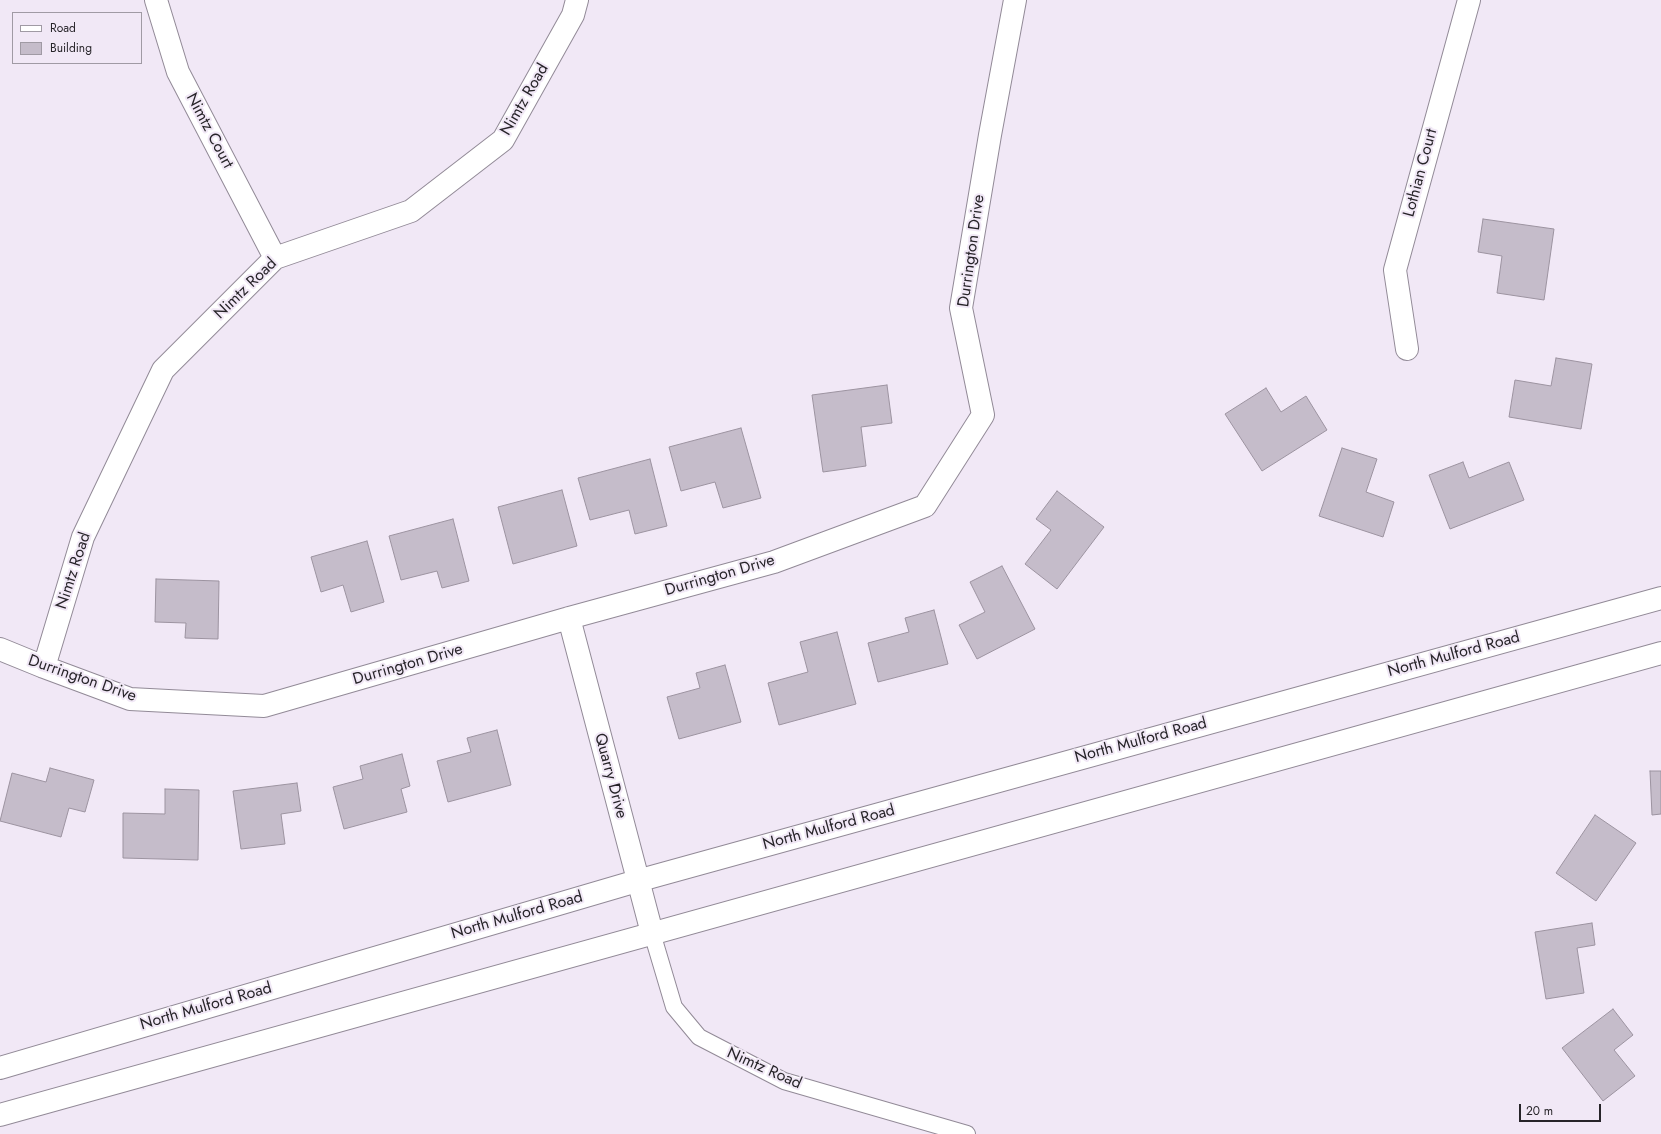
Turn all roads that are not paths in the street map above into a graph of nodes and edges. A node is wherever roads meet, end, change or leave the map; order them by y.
1 (156, 0) edge
2 (577, 0) edge
3 (1015, 0) edge
4 (1469, 0) edge
5 (275, 258) junction
6 (1407, 349) dead end
7 (1661, 598) edge
8 (568, 618) junction
9 (0, 649) edge
10 (1661, 653) edge
11 (44, 667) junction
12 (637, 881) junction
13 (652, 933) junction
14 (0, 1068) edge
15 (0, 1115) edge
16 (967, 1134) edge

1 - 5 street, Nimtz Court
2 - 5 street, Nimtz Road
3 - 8 street, Durrington Drive
4 - 6 street, Lothian Court
5 - 11 street, Nimtz Road
7 - 12 street, North Mulford Road
8 - 11 street, Durrington Drive
8 - 12 street, Quarry Drive
9 - 11 street, Durrington Drive
10 - 13 street
12 - 13 street, Quarry Drive
12 - 14 street, North Mulford Road
13 - 15 street
13 - 16 lane, Nimtz Road

